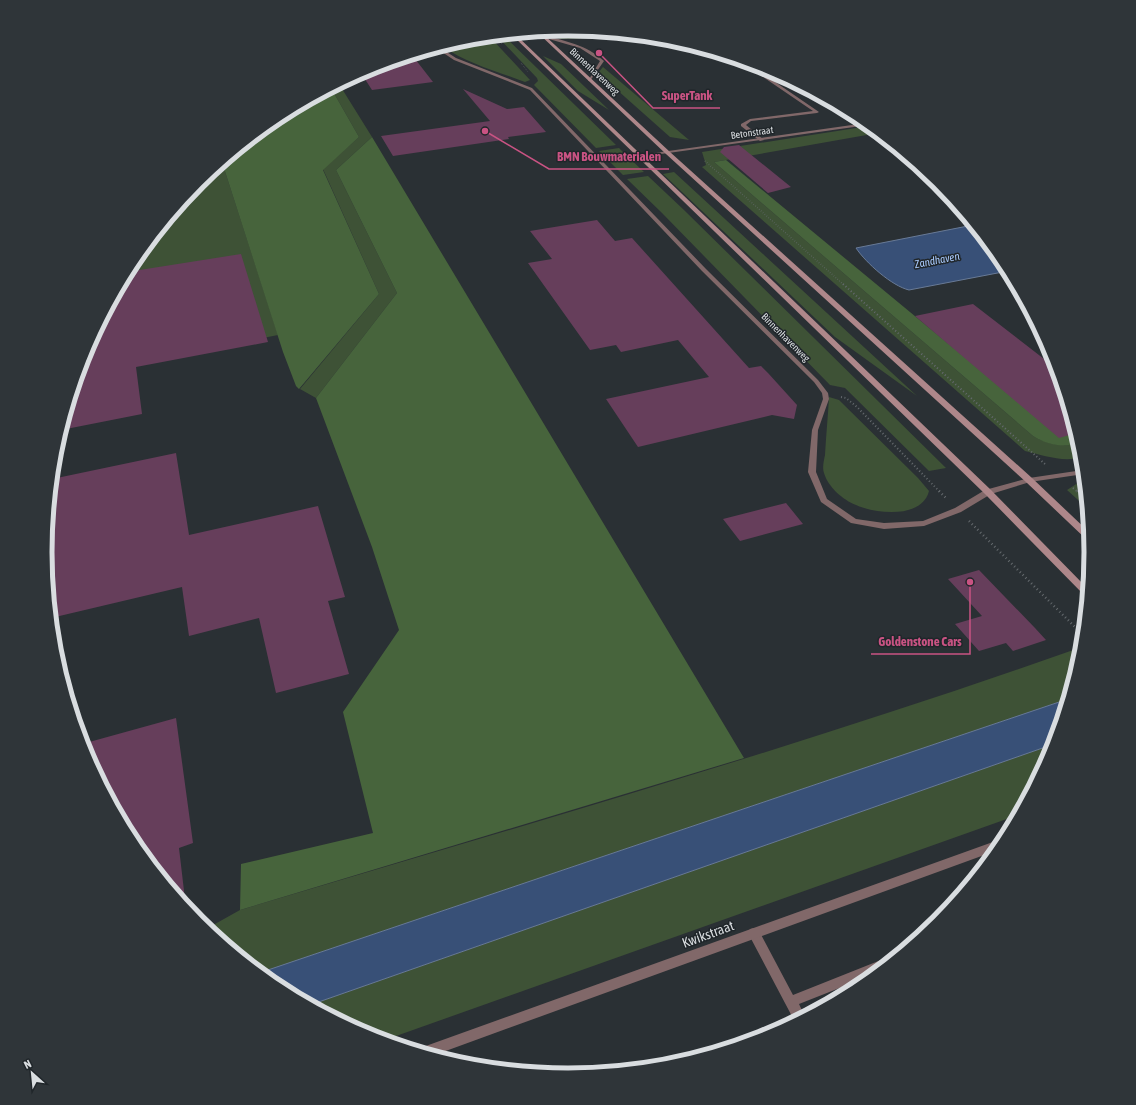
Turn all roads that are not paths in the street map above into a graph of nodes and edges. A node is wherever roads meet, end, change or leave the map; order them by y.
1 (544, 37) edge
2 (546, 37) edge
3 (518, 38) edge
4 (444, 52) edge
5 (758, 72) edge
6 (589, 80) junction
7 (858, 125) edge
8 (762, 140) junction
9 (668, 153) junction
10 (640, 156) junction
11 (1078, 473) edge
12 (1029, 480) junction
13 (988, 492) junction
14 (1083, 532) edge
15 (1083, 588) edge
16 (990, 849) edge
17 (754, 933) junction
18 (867, 973) edge
19 (790, 1002) junction
20 (797, 1015) edge
21 (431, 1050) edge

1 - 6 main road, Binnenhavenweg
2 - 6 street
3 - 10 main road
4 - 13 street, Binnenhavenweg
5 - 8 street
6 - 9 main road, Binnenhavenweg
7 - 8 street, Betonstraat
8 - 9 street, Betonstraat
9 - 10 street, Betonstraat
9 - 12 main road, Binnenhavenweg
10 - 13 main road
11 - 12 street
12 - 13 street, Binnenhavenweg
12 - 14 main road, Binnenhavenweg
13 - 15 main road
16 - 17 street, Kwikstraat
17 - 19 street
17 - 21 street, Kwikstraat
18 - 19 street
19 - 20 street

